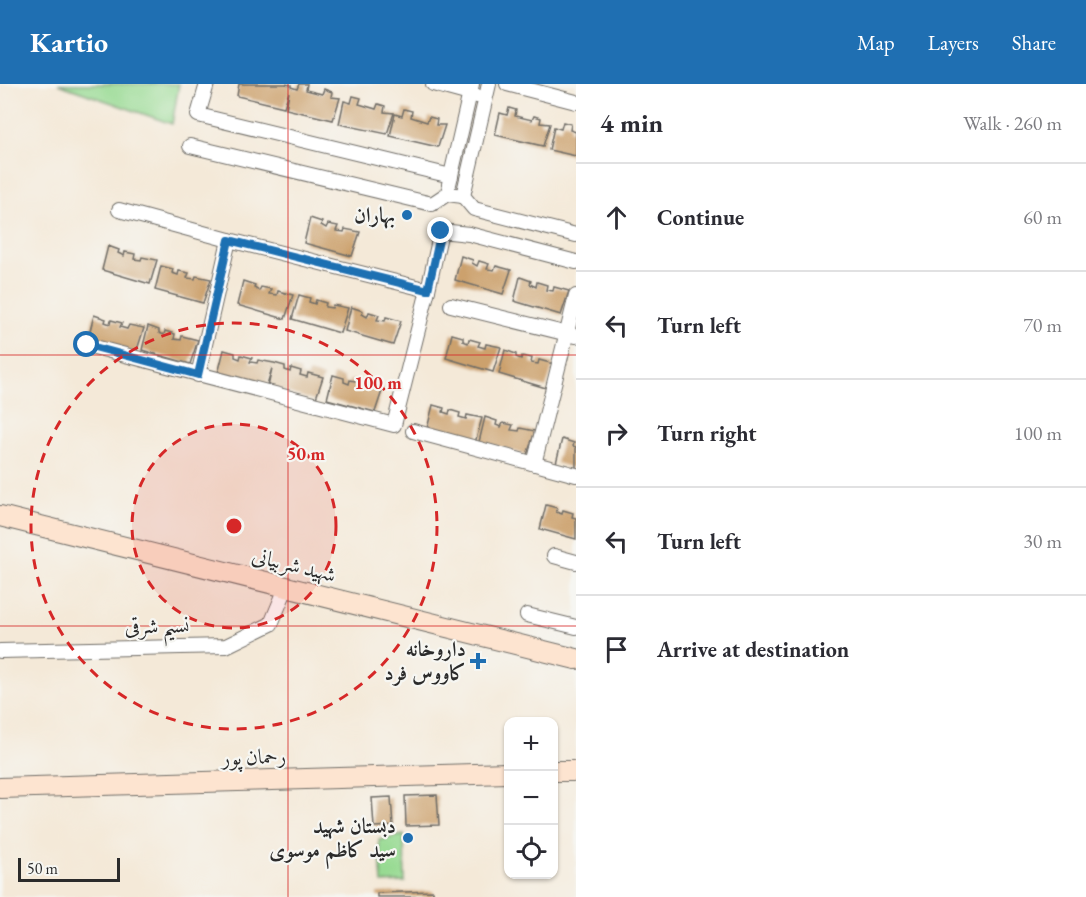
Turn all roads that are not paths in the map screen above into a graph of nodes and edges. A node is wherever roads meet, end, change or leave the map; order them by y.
1 (207, 84) edge
2 (433, 84) edge
3 (489, 84) edge
4 (507, 84) edge
5 (470, 89) edge
6 (484, 99) junction
7 (576, 102) edge
8 (190, 146) dead end
9 (451, 176) junction
10 (447, 194) junction
11 (463, 196) junction
12 (119, 210) dead end
13 (576, 235) edge
14 (229, 240) junction
15 (576, 262) edge
16 (428, 290) junction
17 (576, 296) edge
18 (451, 305) dead end
19 (571, 335) edge
20 (87, 345) dead end
21 (198, 375) junction
22 (413, 431) dead end
23 (534, 464) junction
24 (576, 476) edge
25 (0, 516) edge
26 (554, 556) dead end
27 (576, 562) edge
28 (286, 588) junction
29 (527, 615) dead end
30 (576, 627) edge
31 (0, 651) edge
32 (576, 659) edge
33 (558, 771) edge
34 (576, 771) edge
35 (504, 773) edge
36 (0, 789) edge

1 - 9 street
2 - 5 street
3 - 6 street
4 - 7 street
5 - 6 street
5 - 9 street
6 - 11 street
8 - 10 street
9 - 10 street
10 - 11 street
11 - 13 street
12 - 14 street
14 - 16 street
14 - 21 street
15 - 16 street
16 - 21 street
17 - 19 street
18 - 19 street
19 - 23 street
20 - 21 street
22 - 23 street
23 - 24 street
25 - 28 main road, شهید شربیانی
26 - 27 street
28 - 31 street, نسیم شرقی
28 - 32 main road, شهید شربیانی
29 - 30 street
33 - 34 main road
35 - 36 main road, رحمان پور

